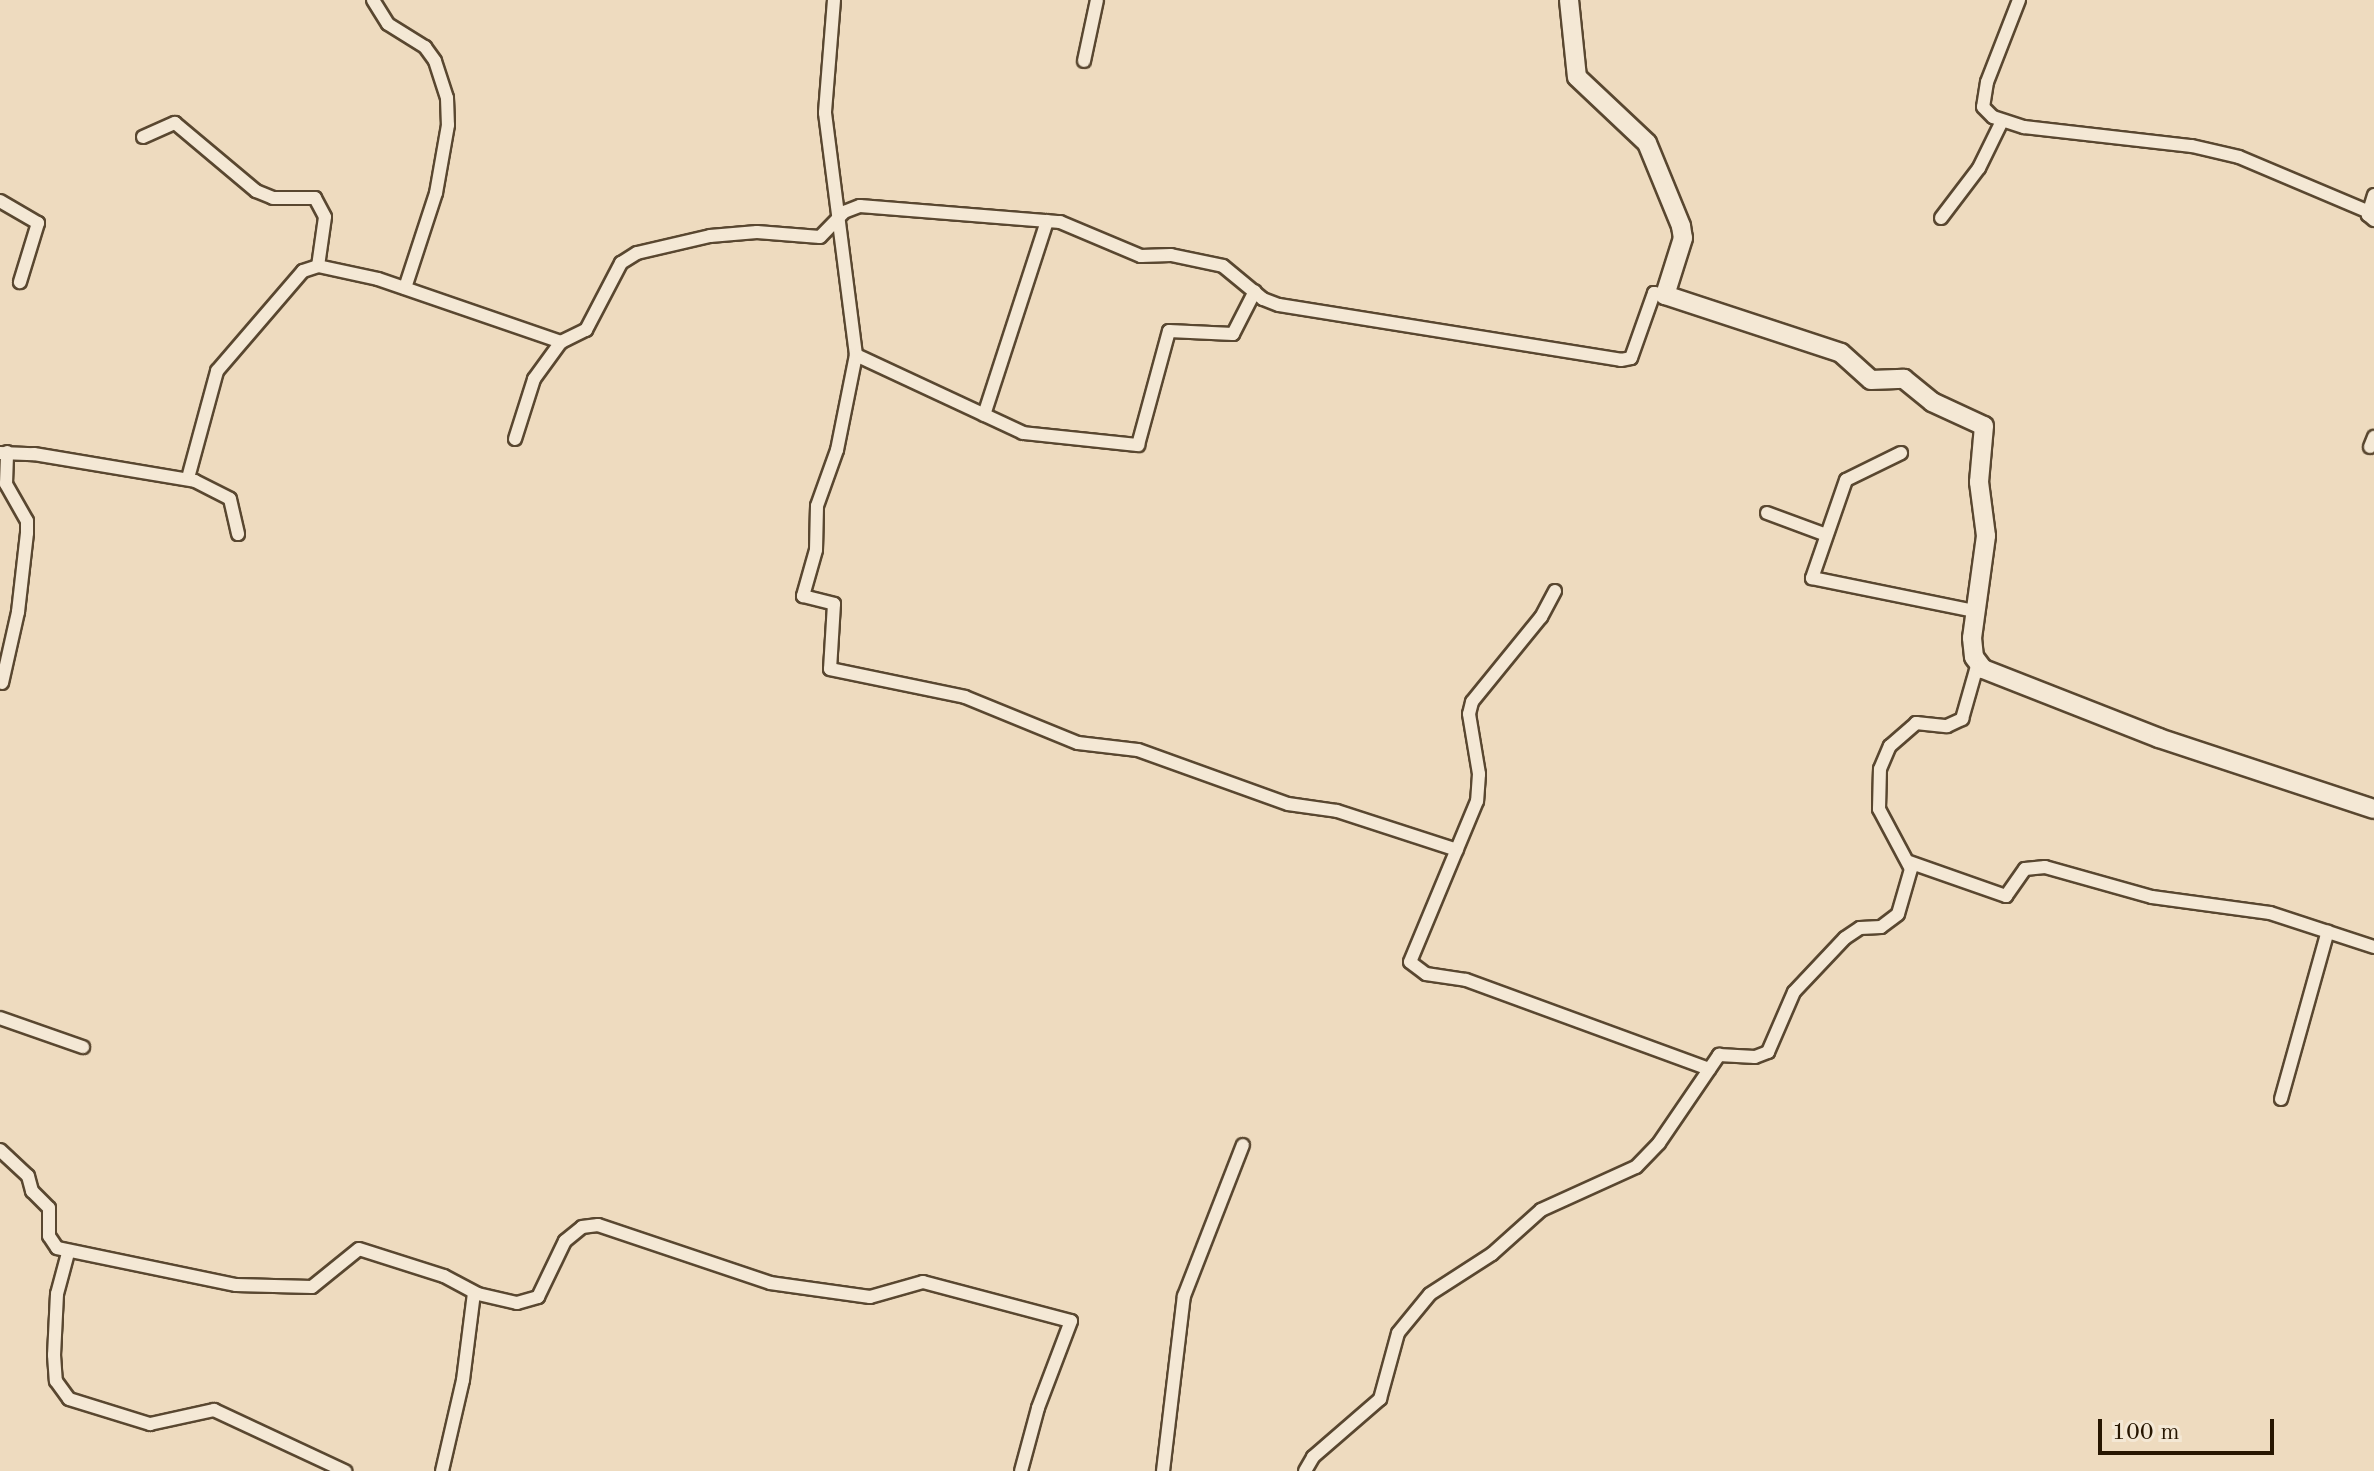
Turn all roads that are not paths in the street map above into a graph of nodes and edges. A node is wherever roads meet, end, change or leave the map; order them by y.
1 (373, 0) edge
2 (834, 0) edge
3 (1097, 0) edge
4 (1569, 0) edge
5 (2019, 0) edge
6 (1084, 61) dead end
7 (2002, 121) junction
8 (143, 137) dead end
9 (2374, 195) edge
10 (0, 201) edge
11 (841, 215) junction
12 (2371, 216) edge
13 (1941, 218) dead end
14 (1047, 221) junction
15 (318, 266) junction
16 (20, 282) dead end
17 (405, 288) junction
18 (1255, 291) junction
19 (1665, 295) junction
20 (561, 342) junction
21 (856, 355) junction
22 (984, 415) junction
23 (515, 439) dead end
24 (4, 453) edge
25 (1901, 453) dead end
26 (188, 478) junction
27 (1767, 513) dead end
28 (238, 534) dead end
29 (1826, 535) junction
30 (1555, 591) dead end
31 (1974, 611) junction
32 (1978, 663) junction
33 (2, 683) edge
34 (2374, 809) edge
35 (1457, 850) junction
36 (1909, 862) junction
37 (2328, 931) junction
38 (2374, 947) edge
39 (0, 1018) edge
40 (83, 1047) dead end
41 (1709, 1069) junction
42 (2281, 1099) dead end
43 (1243, 1145) dead end
44 (0, 1150) edge
45 (68, 1253) junction
46 (474, 1293) junction
47 (345, 1471) edge
48 (442, 1471) edge
49 (1021, 1471) edge
50 (1163, 1471) edge
51 (1305, 1471) edge

1 - 17 street
2 - 11 street
3 - 6 street
4 - 19 street
5 - 7 street
7 - 12 street
7 - 13 street
8 - 15 street
9 - 12 street
10 - 16 street
11 - 14 street
11 - 20 street
11 - 21 street
14 - 18 street
14 - 22 street
15 - 17 street
15 - 26 street
17 - 20 street
18 - 19 street
18 - 22 street
19 - 31 street
20 - 23 street
21 - 22 street
21 - 35 street
24 - 26 street
24 - 33 street
25 - 29 street
26 - 28 street
27 - 29 street
29 - 31 street
30 - 35 street
31 - 32 street
32 - 34 street
32 - 36 street
35 - 41 street
36 - 37 street
36 - 41 street
37 - 38 street
37 - 42 street
39 - 40 street
41 - 51 street
43 - 50 street
44 - 45 street
45 - 46 street
45 - 47 street
46 - 48 street
46 - 49 street

